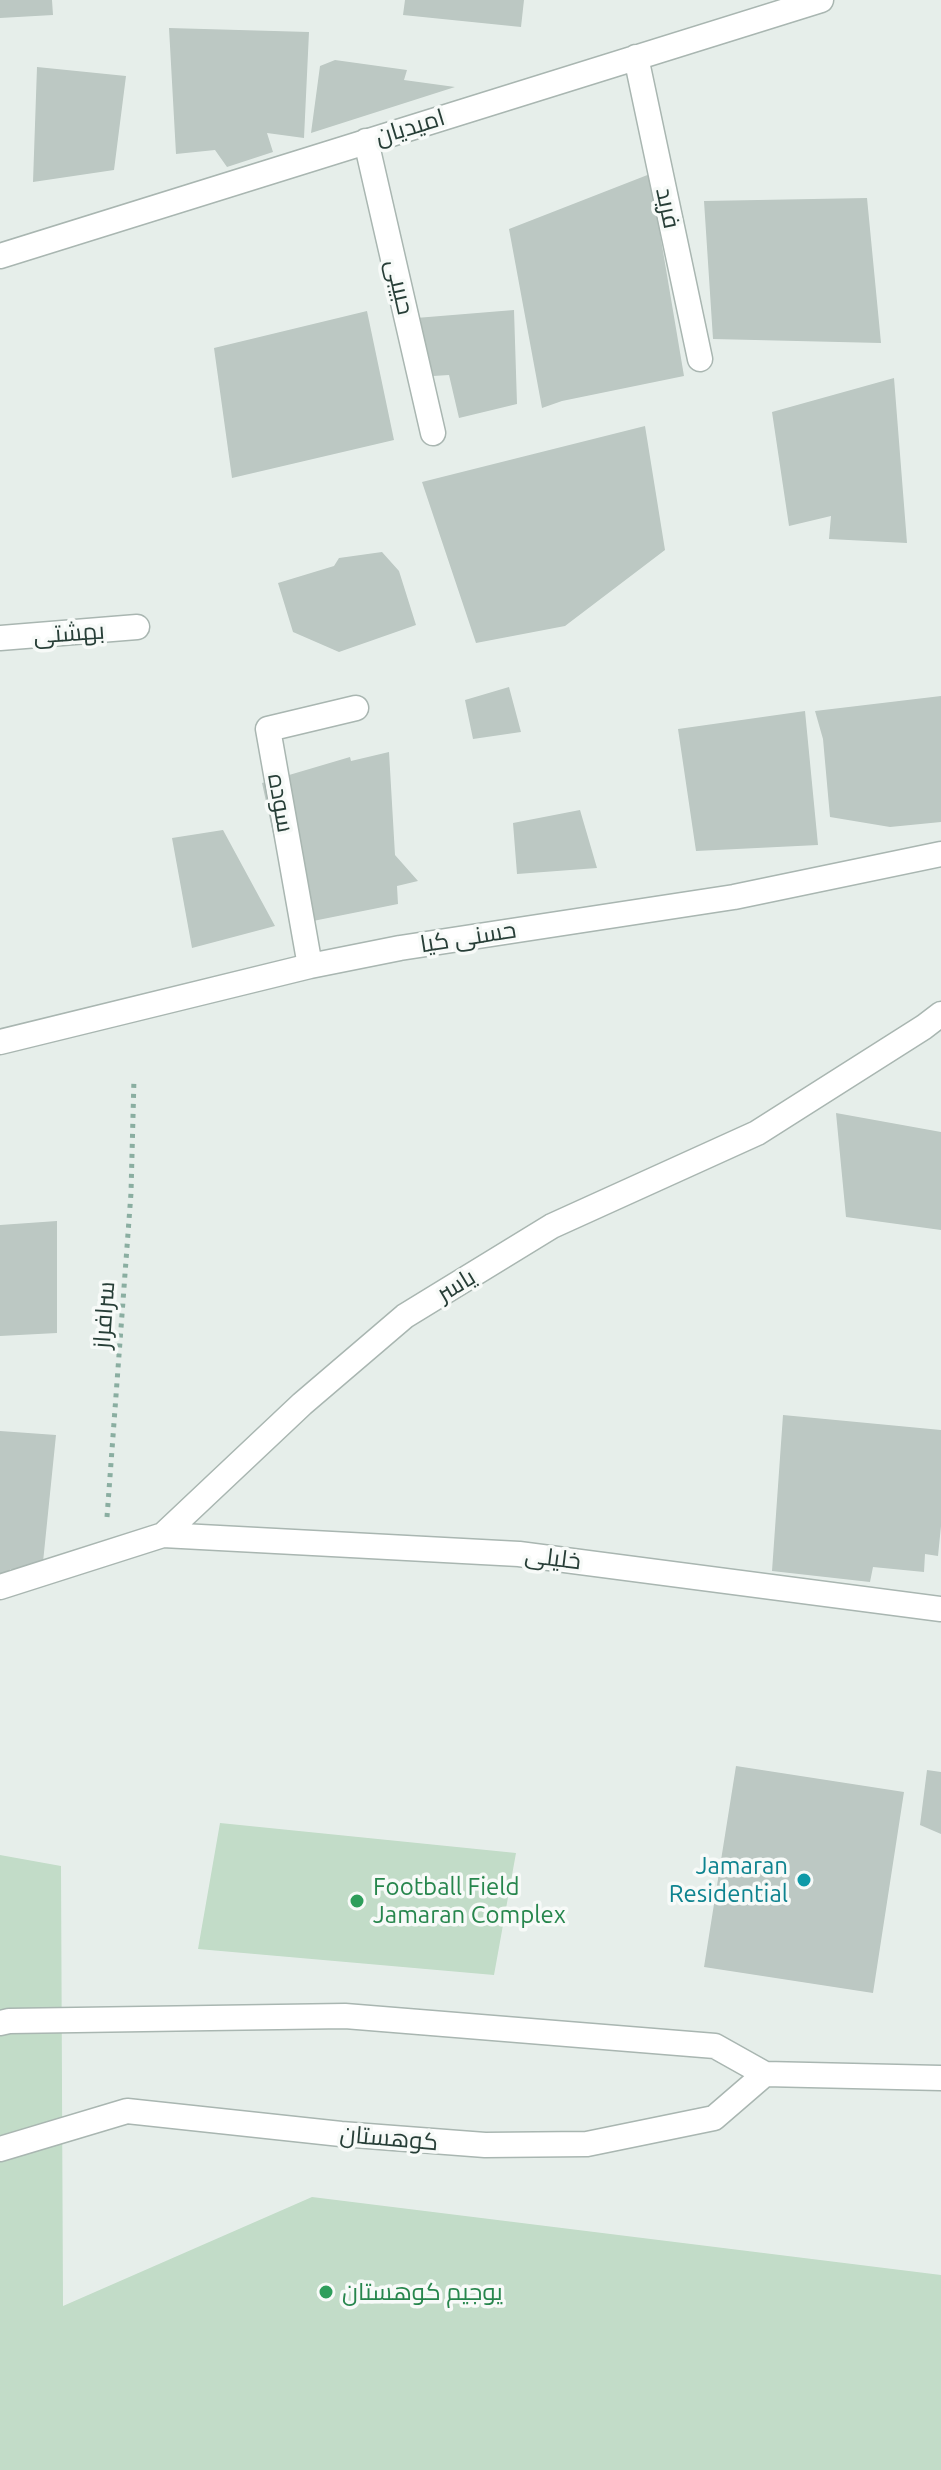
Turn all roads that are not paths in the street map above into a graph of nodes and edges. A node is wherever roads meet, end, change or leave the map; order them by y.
1 (821, 0) edge
2 (636, 57) junction
3 (366, 141) junction
4 (0, 256) edge
5 (700, 359) dead end
6 (433, 433) dead end
7 (137, 627) dead end
8 (0, 638) edge
9 (356, 708) dead end
10 (941, 854) edge
11 (310, 966) junction
12 (941, 1014) edge
13 (0, 1042) edge
14 (163, 1535) junction
15 (0, 1587) edge
16 (941, 1609) edge
17 (0, 2023) edge
18 (765, 2074) junction
19 (941, 2078) edge
20 (0, 2149) edge

1 - 2 street, امیدیان
2 - 3 street, امیدیان
2 - 5 street, فرید
3 - 4 street, امیدیان
3 - 6 street, حبیبی
7 - 8 street, بهشتی
9 - 11 street, سوده
10 - 11 street, حسنی کیا
11 - 13 street, حسنی کیا
12 - 14 street, یاسر
14 - 15 street, یاسر
14 - 16 street, خلیلی
17 - 18 street
18 - 19 street
18 - 20 street, کوهستان

